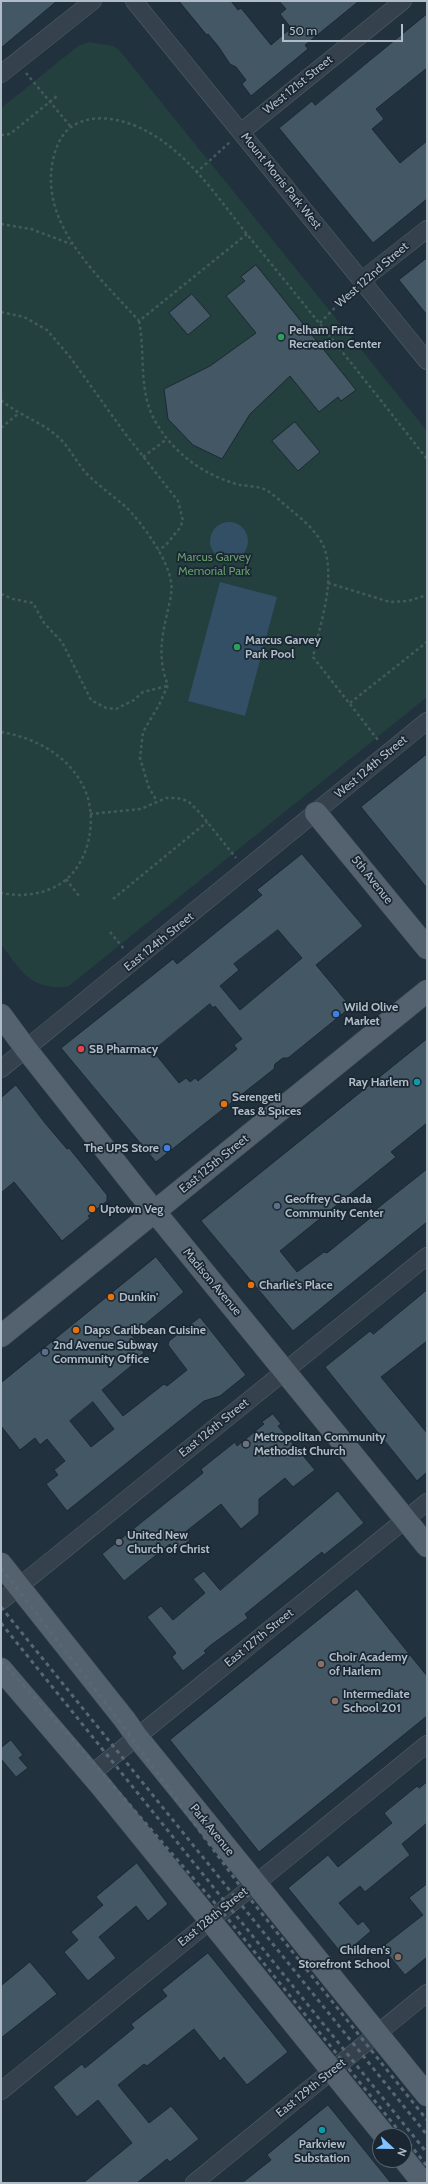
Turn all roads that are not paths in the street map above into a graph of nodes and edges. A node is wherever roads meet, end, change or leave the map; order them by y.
1 (93, 1) edge
2 (134, 1) edge
3 (403, 1) edge
4 (1, 74) edge
5 (241, 132) junction
6 (427, 229) edge
7 (361, 281) junction
8 (427, 362) edge
9 (427, 721) edge
10 (316, 813) junction
11 (427, 948) edge
12 (427, 991) edge
13 (1, 1015) edge
14 (26, 1049) junction
15 (1, 1069) edge
16 (155, 1212) junction
17 (427, 1256) edge
18 (1, 1336) edge
19 (285, 1370) junction
20 (427, 1502) edge
21 (405, 1519) junction
22 (427, 1546) edge
23 (1, 1564) edge
24 (19, 1586) junction
25 (1, 1601) edge
26 (1, 1669) edge
27 (137, 1737) junction
28 (427, 1744) edge
29 (91, 1774) junction
30 (255, 1883) junction
31 (210, 1920) junction
32 (427, 1993) edge
33 (378, 2033) junction
34 (332, 2071) junction
35 (1, 2091) edge
36 (427, 2095) edge
37 (378, 2128) edge
38 (411, 2168) edge
39 (194, 2183) edge
40 (423, 2183) edge

1 - 4 street
2 - 5 street, Mount Morris Park West
3 - 5 street, West 121st Street
5 - 7 street, Mount Morris Park West
6 - 7 street, West 122nd Street
7 - 8 street, Mount Morris Park West
9 - 10 street, West 124th Street
10 - 11 main road, 5th Avenue
10 - 14 street, East 124th Street
12 - 16 main road, East 125th Street
13 - 14 main road, Madison Avenue
14 - 15 street, East 124th Street
14 - 16 main road, Madison Avenue
16 - 18 main road, East 125th Street
16 - 19 main road, Madison Avenue
17 - 19 street, East 126th Street
19 - 21 main road, Madison Avenue
19 - 24 street, East 126th Street
20 - 21 street, East 127th Street
21 - 22 main road, Madison Avenue
21 - 27 street, East 127th Street
23 - 24 main road, Park Avenue
24 - 25 street, East 126th Street
24 - 27 main road, Park Avenue
26 - 29 main road
27 - 29 street, East 127th Street
27 - 30 main road, Park Avenue
28 - 30 street, East 128th Street
29 - 31 main road
30 - 31 street, East 128th Street
30 - 33 main road, Park Avenue
31 - 34 main road
31 - 35 street, East 128th Street
32 - 33 street, East 129th Street
33 - 34 street, East 129th Street
33 - 36 main road, Park Avenue
34 - 37 main road
34 - 39 street, East 129th Street
38 - 40 main road

